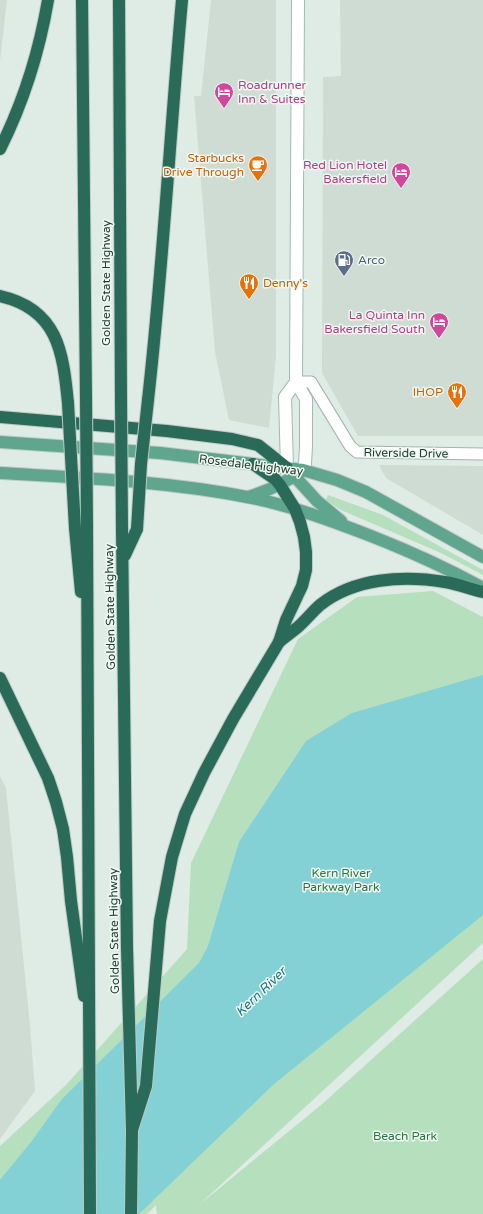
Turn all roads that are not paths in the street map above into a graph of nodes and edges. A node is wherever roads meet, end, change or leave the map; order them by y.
1 (48, 0) edge
2 (82, 0) edge
3 (119, 0) edge
4 (182, 0) edge
5 (298, 0) edge
6 (0, 149) edge
7 (0, 296) edge
8 (296, 382) junction
9 (0, 417) edge
10 (0, 442) edge
11 (483, 454) edge
12 (253, 464) junction
13 (295, 472) junction
14 (0, 473) edge
15 (280, 485) junction
16 (247, 497) junction
17 (295, 509) junction
18 (352, 529) junction
19 (483, 557) edge
20 (124, 558) junction
21 (483, 588) edge
22 (483, 592) edge
23 (279, 642) junction
24 (88, 676) junction
25 (0, 678) edge
26 (90, 1030) junction
27 (132, 1130) junction
28 (90, 1214) edge
29 (131, 1214) edge

1 - 6 highway
2 - 24 highway, Golden State Highway, bridge
3 - 20 highway, Golden State Highway, bridge
4 - 20 highway, bridge
5 - 8 main road
7 - 24 highway, bridge
8 - 11 street, Riverside Drive
8 - 13 main road
8 - 13 main road
9 - 13 highway
10 - 12 main road, Rosedale Highway
12 - 13 main road, Rosedale Highway
12 - 15 highway
13 - 15 main road
13 - 18 main road
13 - 19 main road, Rosedale Highway
14 - 16 main road
15 - 16 main road
15 - 17 highway
16 - 17 main road
17 - 18 main road
17 - 23 highway
18 - 21 main road
20 - 27 highway, Golden State Highway
22 - 23 highway
23 - 27 highway
24 - 26 highway, Golden State Highway
25 - 26 highway
26 - 28 highway, Golden State Highway
27 - 29 highway, Golden State Highway

